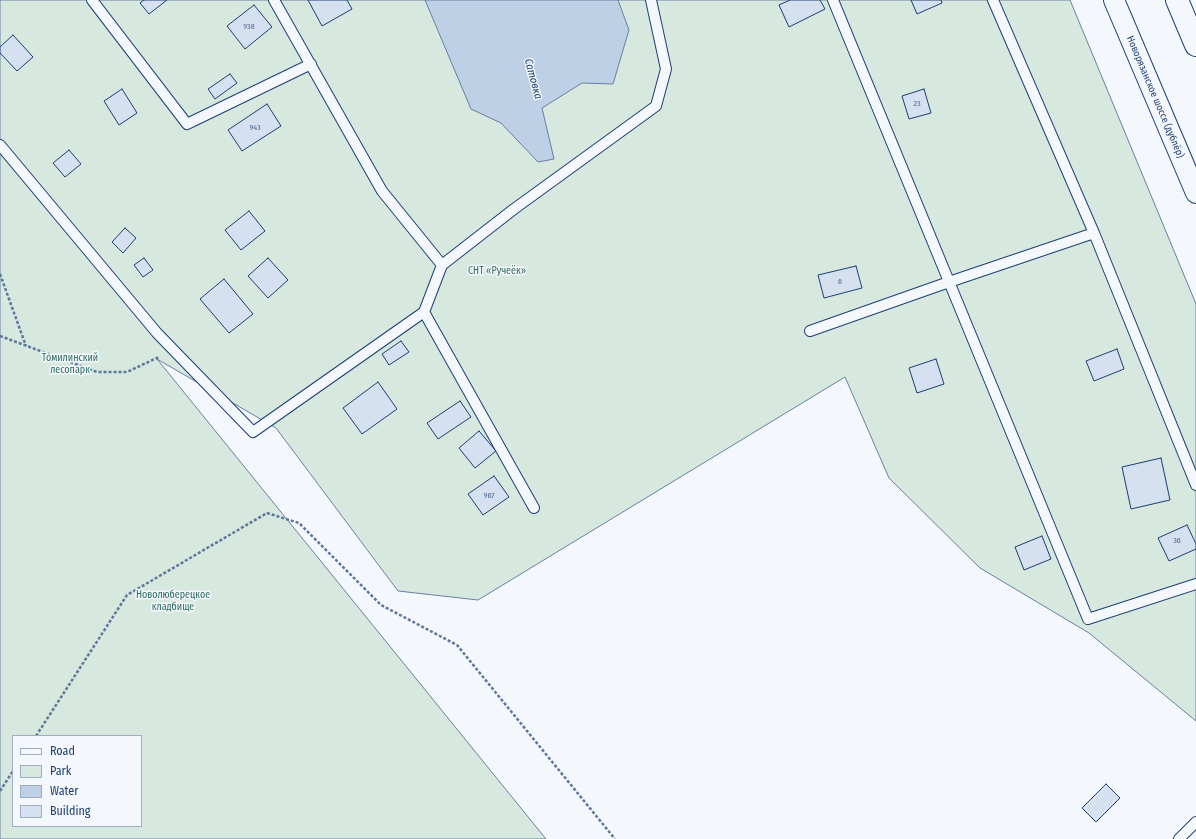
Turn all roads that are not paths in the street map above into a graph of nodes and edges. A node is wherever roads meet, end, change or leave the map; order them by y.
1 (92, 0) edge
2 (274, 0) edge
3 (651, 0) edge
4 (833, 0) edge
5 (993, 0) edge
6 (1114, 0) edge
7 (1177, 0) edge
8 (1196, 45) edge
9 (311, 64) junction
10 (0, 145) edge
11 (1196, 193) edge
12 (1094, 233) junction
13 (442, 265) junction
14 (949, 282) junction
15 (424, 312) junction
16 (810, 331) dead end
17 (1196, 485) edge
18 (534, 508) dead end
19 (1196, 584) edge
20 (1196, 822) edge
21 (1179, 839) edge

1 - 9 lane
2 - 9 lane
3 - 13 lane
4 - 14 lane
5 - 12 lane
6 - 11 street, Новорязанское шоссе (дублёр)
7 - 8 highway
9 - 13 lane
10 - 15 lane
12 - 14 lane
12 - 17 lane
13 - 15 lane
14 - 16 lane
14 - 19 lane
15 - 18 lane
20 - 21 lane

